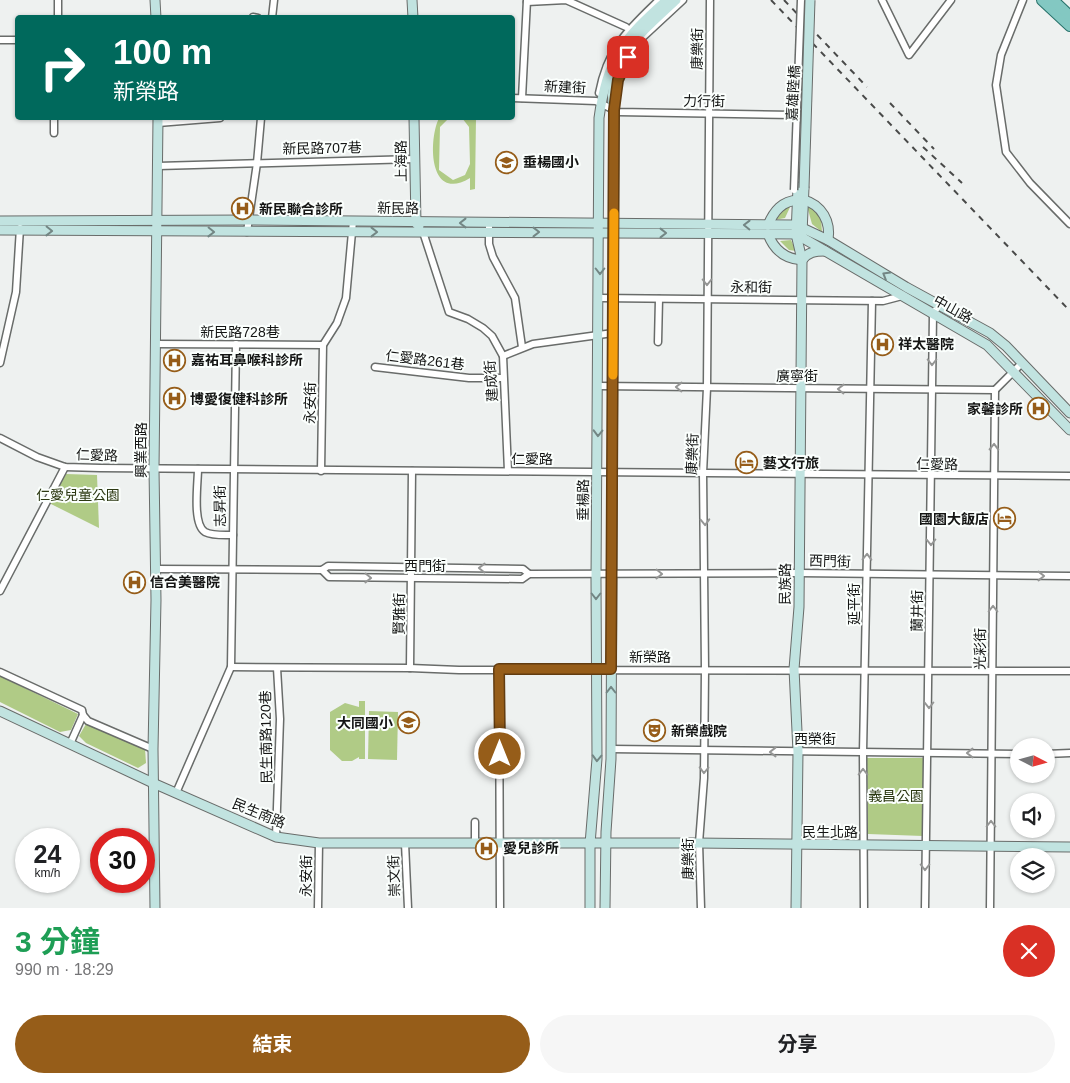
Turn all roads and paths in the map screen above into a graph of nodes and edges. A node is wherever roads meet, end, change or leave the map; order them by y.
1 (58, 0) edge
2 (156, 0) edge
3 (274, 0) edge
4 (412, 0) edge
5 (567, 0) edge
6 (659, 0) edge
7 (667, 0) edge
8 (676, 0) edge
9 (683, 0) edge
10 (710, 0) edge
11 (803, 0) edge
12 (812, 0) edge
13 (882, 0) edge
14 (951, 0) edge
15 (1023, 0) edge
16 (1042, 0) edge
17 (1053, 0) edge
18 (527, 1) edge
19 (58, 15) edge
20 (156, 15) edge
21 (272, 15) edge
22 (413, 15) edge
23 (1070, 16) edge
24 (1070, 26) edge
25 (626, 28) dead end
26 (0, 40) edge
27 (15, 40) edge
28 (607, 94) junction
29 (515, 98) edge
30 (522, 98) junction
31 (601, 104) junction
32 (614, 110) junction
33 (708, 114) junction
34 (794, 115) dead end
35 (54, 120) edge
36 (158, 120) edge
37 (261, 120) edge
38 (414, 120) edge
39 (54, 133) dead end
40 (415, 159) junction
41 (257, 162) junction
42 (158, 166) junction
43 (801, 189) junction
44 (801, 200) junction
45 (248, 220) junction
46 (0, 221) edge
47 (157, 221) junction
48 (353, 221) junction
49 (600, 222) junction
50 (614, 222) junction
51 (416, 223) junction
52 (1070, 224) edge
53 (20, 226) junction
54 (489, 227) junction
55 (708, 229) junction
56 (768, 229) junction
57 (0, 230) edge
58 (157, 231) junction
59 (799, 231) junction
60 (247, 232) junction
61 (352, 232) junction
62 (423, 232) junction
63 (614, 232) junction
64 (599, 233) junction
65 (828, 240) junction
66 (826, 251) junction
67 (802, 260) junction
68 (909, 288) junction
69 (902, 296) junction
70 (600, 298) junction
71 (614, 298) junction
72 (659, 299) junction
73 (707, 299) junction
74 (801, 300) junction
75 (872, 301) junction
76 (939, 305) junction
77 (933, 314) junction
78 (613, 333) junction
79 (599, 334) junction
80 (658, 342) dead end
81 (155, 344) junction
82 (236, 344) junction
83 (324, 345) junction
84 (522, 347) junction
85 (503, 356) junction
86 (0, 363) edge
87 (1021, 364) junction
88 (374, 367) dead end
89 (1012, 371) junction
90 (503, 378) junction
91 (598, 386) junction
92 (613, 386) junction
93 (707, 388) junction
94 (800, 388) junction
95 (869, 389) junction
96 (932, 389) junction
97 (995, 390) junction
98 (1070, 413) edge
99 (1070, 430) edge
100 (0, 438) edge
101 (65, 467) junction
102 (154, 469) junction
103 (198, 469) junction
104 (232, 470) junction
105 (321, 471) junction
106 (412, 471) junction
107 (508, 471) junction
108 (597, 472) junction
109 (613, 472) junction
110 (703, 473) junction
111 (801, 475) junction
112 (868, 475) junction
113 (931, 476) junction
114 (994, 476) junction
115 (1070, 476) edge
116 (233, 535) junction
117 (412, 567) junction
118 (156, 569) junction
119 (232, 570) junction
120 (322, 570) junction
121 (610, 573) junction
122 (800, 573) junction
123 (529, 574) junction
124 (596, 574) junction
125 (705, 574) junction
126 (866, 575) junction
127 (931, 575) junction
128 (993, 576) junction
129 (1070, 576) edge
130 (412, 578) junction
131 (0, 591) edge
132 (231, 667) junction
133 (276, 668) junction
134 (410, 668) junction
135 (499, 669) junction
136 (596, 669) junction
137 (611, 669) junction
138 (705, 669) junction
139 (866, 669) junction
140 (794, 670) junction
141 (928, 670) junction
142 (992, 670) junction
143 (1070, 671) edge
144 (0, 672) edge
145 (0, 711) edge
146 (83, 715) junction
147 (70, 744) junction
148 (611, 749) junction
149 (153, 750) junction
150 (704, 751) junction
151 (798, 752) junction
152 (863, 752) junction
153 (927, 753) junction
154 (1070, 753) edge
155 (992, 754) junction
156 (1010, 754) edge
157 (1055, 754) edge
158 (154, 783) junction
159 (176, 793) junction
160 (475, 822) dead end
161 (276, 837) junction
162 (500, 842) junction
163 (405, 843) junction
164 (475, 843) junction
165 (700, 843) junction
166 (319, 844) junction
167 (590, 844) junction
168 (605, 844) junction
169 (796, 845) junction
170 (926, 845) junction
171 (863, 846) junction
172 (991, 846) junction
173 (1070, 847) edge
174 (155, 908) edge
175 (318, 908) edge
176 (408, 908) edge
177 (500, 908) edge
178 (590, 908) edge
179 (605, 908) edge
180 (701, 908) edge
181 (796, 908) edge
182 (864, 908) edge
183 (925, 908) edge
184 (990, 908) edge

1 - 19 street
2 - 20 street
3 - 21 street
4 - 22 street
5 - 18 street
5 - 25 street
6 - 28 street
7 - 28 street
8 - 28 street
9 - 28 street
10 - 33 street, 康樂街
11 - 43 street, 嘉雄陸橋, bridge
12 - 43 street, 嘉雄陸橋, bridge
13 - 14 street
15 - 52 street
16 - 24 main road
17 - 23 main road
18 - 30 street
26 - 27 street
28 - 31 street, 垂楊路
28 - 32 street, 垂楊路
29 - 30 street, 新建街
30 - 31 street, 新建街
31 - 32 street, 新建街
31 - 49 street, 垂楊路
32 - 33 street, 力行街
32 - 50 street, 垂楊路
33 - 34 street, 力行街
33 - 55 street, 康樂街
35 - 39 street
36 - 42 street, 興業西路
37 - 41 street
38 - 40 street, 上海路
40 - 41 street, 新民路707巷
40 - 51 street, 上海路
41 - 42 street, 新民路707巷
41 - 45 street
42 - 47 street, 興業西路
43 - 44 street, 民族路
44 - 56 street
44 - 59 street, 民族路
44 - 65 street
45 - 47 street, 新民路
45 - 48 street, 新民路
45 - 60 street
46 - 53 street, 新民路
47 - 53 street, 新民路
47 - 58 street, 興業西路
48 - 51 street, 新民路
48 - 61 street, 永安街
49 - 50 street, 新民路
49 - 54 street, 新民路
49 - 64 street, 垂楊路
50 - 55 street, 新民路
50 - 63 street, 垂楊路
54 -> 51 street, 新民路
51 - 62 street
53 - 57 street, 新民路
53 -> 58 street, 新民路
53 - 86 street
54 - 62 street, 新民路
54 -> 64 street, 新民路
54 - 84 street
55 - 56 street, 新民路
63 -> 55 street, 新民路
55 -> 73 street, 康樂街
56 - 59 street, 新民路
56 - 67 street
58 -> 60 street, 新民路
58 - 81 street, 興業西路
59 - 65 street, 中山路
59 - 66 street, 中山路
59 - 67 street, 民族路
60 - 61 street, 新民路
61 -> 62 street, 新民路
61 - 83 street, 永安街
62 - 85 street, 建成街
63 - 64 street, 新民路
63 - 71 street, 垂楊路
64 -> 70 street, 垂楊路
68 -> 65 street, 中山路
66 - 67 street
66 - 69 street, 中山路
67 - 74 street, 民族路
68 - 69 street
68 - 76 street, 中山路
69 - 75 street, 永和街
69 - 77 street, 中山路
70 - 71 street, 永和街
70 - 79 street, 垂楊路
71 - 72 street, 永和街
71 - 78 street, 垂楊路
72 - 73 street, 永和街
72 - 80 street
73 - 74 street, 永和街
73 - 93 street, 康樂街
74 - 75 street, 永和街
74 - 94 street, 民族路
75 - 95 street, 延平街
76 - 77 street
76 - 87 street, 中山路
77 - 89 street, 中山路
77 -> 96 street, 蘭井街
78 - 79 street
78 - 92 street, 垂楊路
79 - 84 street
79 - 91 street, 垂楊路
81 - 82 street, 新民路728巷
81 - 102 street, 興業西路
82 - 83 street, 新民路728巷
82 - 104 street, 志昇街
83 - 105 street, 永安街
84 - 85 street
85 - 90 street, 建成街
87 - 89 street
87 - 98 street, 中山路
88 - 90 street, 仁愛路261巷
89 - 97 street
89 - 99 street, 中山路
90 - 107 street, 建成街
91 - 92 street, 廣寧街
91 -> 108 street, 垂楊路
93 -> 92 street, 廣寧街
92 - 109 street, 垂楊路
93 - 94 street, 廣寧街
93 - 110 street, 康樂街
95 -> 94 street, 廣寧街
94 - 111 street, 民族路
95 - 96 street, 廣寧街
95 - 112 street, 延平街
96 - 97 street, 廣寧街
96 - 113 street, 蘭井街
114 -> 97 street, 光彩街
100 - 101 street, 仁愛路
101 - 102 street, 仁愛路
101 - 131 street
102 - 103 street, 仁愛路
102 - 118 street, 興業西路
103 - 104 street, 仁愛路
103 - 116 street
104 - 105 street, 仁愛路
104 - 116 street, 志昇街
105 - 106 street, 仁愛路
106 - 107 street, 仁愛路
106 - 117 street, 賢雅街
107 - 108 street, 仁愛路
108 - 109 street, 仁愛路
108 - 124 street, 垂楊路
109 - 110 street, 仁愛路
109 - 121 street, 垂楊路
110 - 111 street, 仁愛路
110 -> 125 street, 康樂街
111 - 112 street, 仁愛路
111 - 122 street, 民族路
112 - 113 street, 仁愛路
126 -> 112 street, 延平街
113 - 114 street, 仁愛路
113 -> 127 street, 蘭井街
114 - 115 street, 仁愛路
114 - 128 street, 光彩街
116 - 119 street, 志昇街
117 - 120 street, 西門街
123 -> 117 street, 西門街
117 - 130 street, 賢雅街
118 - 119 street, 西門街
118 - 149 street, 興業西路
119 - 120 street, 西門街
119 - 132 street, 志昇街
120 -> 130 street, 西門街
121 - 124 street, 西門街
121 -> 125 street, 西門街
121 - 137 street, 垂楊路
122 - 125 street, 西門街
122 - 126 street, 西門街
122 - 140 street, 民族路
123 - 124 street, 西門街
123 - 130 street, 西門街
124 -> 136 street, 垂楊路
125 - 138 street, 康樂街
126 - 127 street, 西門街
126 - 139 street, 延平街
127 - 128 street, 西門街
127 - 141 street, 蘭井街
128 -> 129 street, 西門街
142 -> 128 street, 光彩街
130 - 134 street, 賢雅街
132 - 133 street, 新榮路
132 - 159 street
133 - 134 street, 新榮路
133 - 161 street, 民生南路120巷
134 - 135 street, 新榮路
135 - 136 street, 新榮路
135 - 162 street
136 - 137 street, 新榮路
136 -> 167 street, 垂楊路
137 - 138 street, 新榮路
148 -> 137 street, 垂楊路
138 - 140 street, 新榮路
138 - 150 street, 康樂街
139 - 140 street, 新榮路
139 - 141 street, 新榮路
139 - 152 street, 延平街
140 - 151 street, 民族路
141 - 142 street, 新榮路
141 -> 153 street, 蘭井街
142 - 143 street, 新榮路
142 - 155 street, 光彩街
144 - 146 street
145 - 147 street, 民生南路
146 - 147 street
146 - 149 street
147 - 158 street, 民生南路
148 - 150 street, 西榮街
148 - 168 street, 垂楊路
149 - 158 street, 興業西路
151 -> 150 street, 西榮街
150 -> 165 street, 康樂街
151 - 152 street, 西榮街
151 - 169 street, 民族路
152 - 153 street, 西榮街
171 -> 152 street, 延平街
155 -> 153 street, 西榮街
153 - 170 street, 蘭井街
154 - 157 street
155 - 156 street, 西榮街
172 -> 155 street, 光彩街
158 - 159 street, 民生南路
158 - 174 street, 興業西路
159 - 161 street, 民生南路
160 - 164 street
161 - 166 street, 民生南路
162 - 164 street, 民生南路
162 - 167 street, 民生南路
162 - 177 street
163 - 164 street, 民生南路
163 - 166 street, 民生南路
163 - 176 street, 崇文街
165 - 168 street, 民生北路
165 - 169 street, 民生北路
165 - 180 street, 康樂街
166 - 175 street, 永安街
167 - 168 street, 民生北路
167 - 178 street, 垂楊路
168 - 179 street, 垂楊路
169 - 171 street, 民生北路
169 - 181 street, 民族路
170 - 171 street, 民生北路
170 - 172 street, 民生北路
170 -> 183 street, 蘭井街
171 - 182 street, 延平街
172 - 173 street, 民生北路
172 - 184 street, 光彩街

